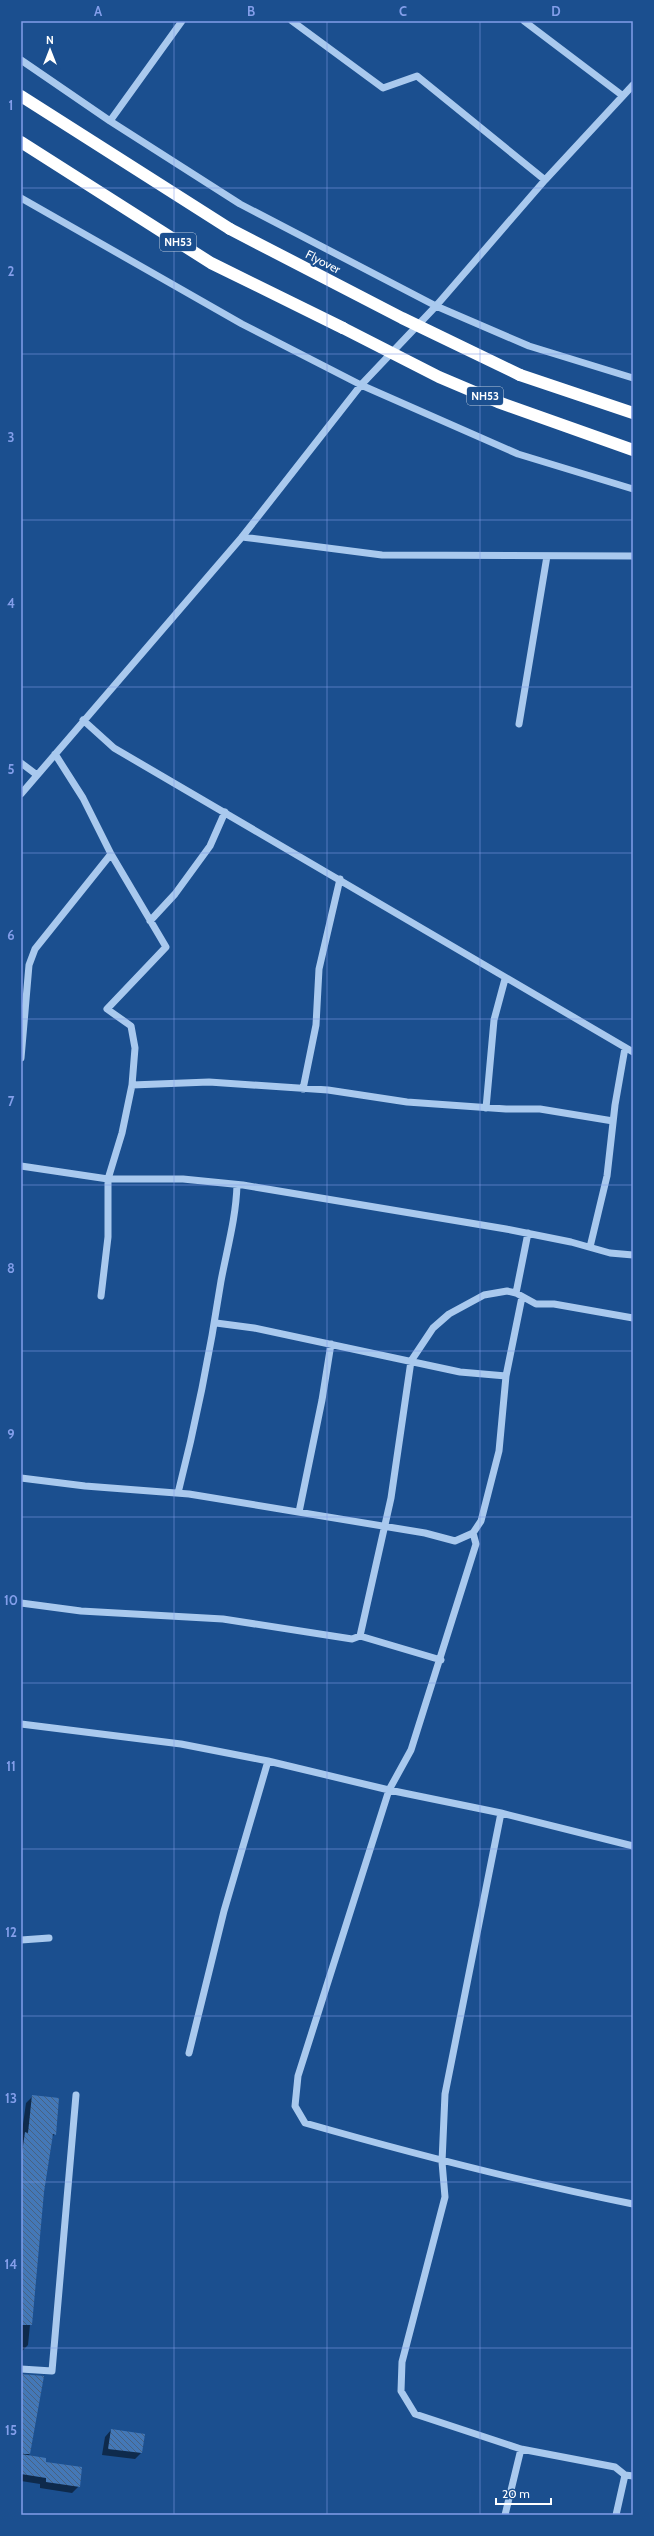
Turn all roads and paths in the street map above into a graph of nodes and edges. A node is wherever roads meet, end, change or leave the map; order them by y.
1 (182, 21) edge
2 (292, 21) edge
3 (524, 21) edge
4 (21, 60) edge
5 (633, 86) edge
6 (21, 96) edge
7 (623, 96) junction
8 (110, 121) junction
9 (21, 142) edge
10 (545, 180) junction
11 (21, 198) edge
12 (436, 306) junction
13 (633, 378) edge
14 (361, 385) junction
15 (633, 413) edge
16 (633, 450) edge
17 (633, 489) edge
18 (242, 537) junction
19 (547, 556) junction
20 (633, 556) edge
21 (83, 720) junction
22 (519, 724) dead end
23 (55, 754) junction
24 (21, 763) edge
25 (37, 775) junction
26 (21, 794) edge
27 (225, 812) junction
28 (111, 854) junction
29 (340, 879) junction
30 (150, 921) junction
31 (505, 979) junction
32 (625, 1048) junction
33 (633, 1052) edge
34 (21, 1058) edge
35 (132, 1085) junction
36 (303, 1089) junction
37 (486, 1108) junction
38 (613, 1121) junction
39 (21, 1166) edge
40 (108, 1179) junction
41 (238, 1185) junction
42 (528, 1233) junction
43 (590, 1247) junction
44 (633, 1256) edge
45 (519, 1295) junction
46 (101, 1296) dead end
47 (633, 1318) edge
48 (216, 1324) junction
49 (331, 1344) junction
50 (411, 1361) junction
51 (506, 1376) junction
52 (21, 1478) edge
53 (178, 1494) junction
54 (298, 1512) junction
55 (384, 1526) junction
56 (473, 1533) junction
57 (21, 1603) edge
58 (360, 1636) junction
59 (441, 1660) junction
60 (21, 1724) edge
61 (268, 1761) junction
62 (389, 1790) junction
63 (501, 1813) junction
64 (633, 1846) edge
65 (48, 1938) dead end
66 (21, 1940) edge
67 (189, 2053) dead end
68 (76, 2096) dead end
69 (442, 2162) junction
70 (633, 2204) edge
71 (21, 2369) edge
72 (521, 2449) junction
73 (629, 2475) edge
74 (506, 2515) edge
75 (616, 2515) edge

1 - 8 street
2 - 10 street
3 - 7 street
4 - 8 street
5 - 7 street
6 - 15 highway, Flyover, bridge
7 - 10 street
8 - 12 street
9 - 16 highway, NH53, bridge
10 - 12 street
11 - 14 street
12 - 13 street
12 - 14 street
14 - 17 street
14 - 18 street
18 - 19 street
18 - 21 street
19 - 20 street
19 - 22 street
21 - 23 street
21 - 27 street
23 - 25 street
23 - 28 street
24 - 25 street
25 - 26 street
27 - 29 street
27 - 30 street
28 - 30 street
28 - 34 street
29 - 31 street
29 - 36 street
30 - 35 street
31 - 32 street
31 - 37 street
32 - 33 street
32 - 38 street
35 - 36 street
35 - 40 street
36 - 37 street
37 - 38 street
38 - 43 street
39 - 40 street
40 - 41 street
40 - 46 street
41 - 42 street
41 - 48 street
42 - 43 street
42 - 45 street
43 - 44 street
45 - 47 street
45 - 50 street
45 - 51 street
48 - 49 street
48 - 53 street
49 - 50 street
49 - 54 street
50 - 51 street
50 - 55 street
51 - 56 street
52 - 53 street
53 - 54 street
54 - 55 street
55 - 56 street
55 - 58 street
56 - 59 street
57 - 58 street
58 - 59 street
59 - 62 street
60 - 61 street
61 - 62 street
61 - 67 street
62 - 63 street
62 - 69 street
63 - 64 street
63 - 69 street
65 - 66 street
68 - 71 street
69 - 70 street
69 - 72 street
72 - 73 street
72 - 74 street
73 - 75 street

